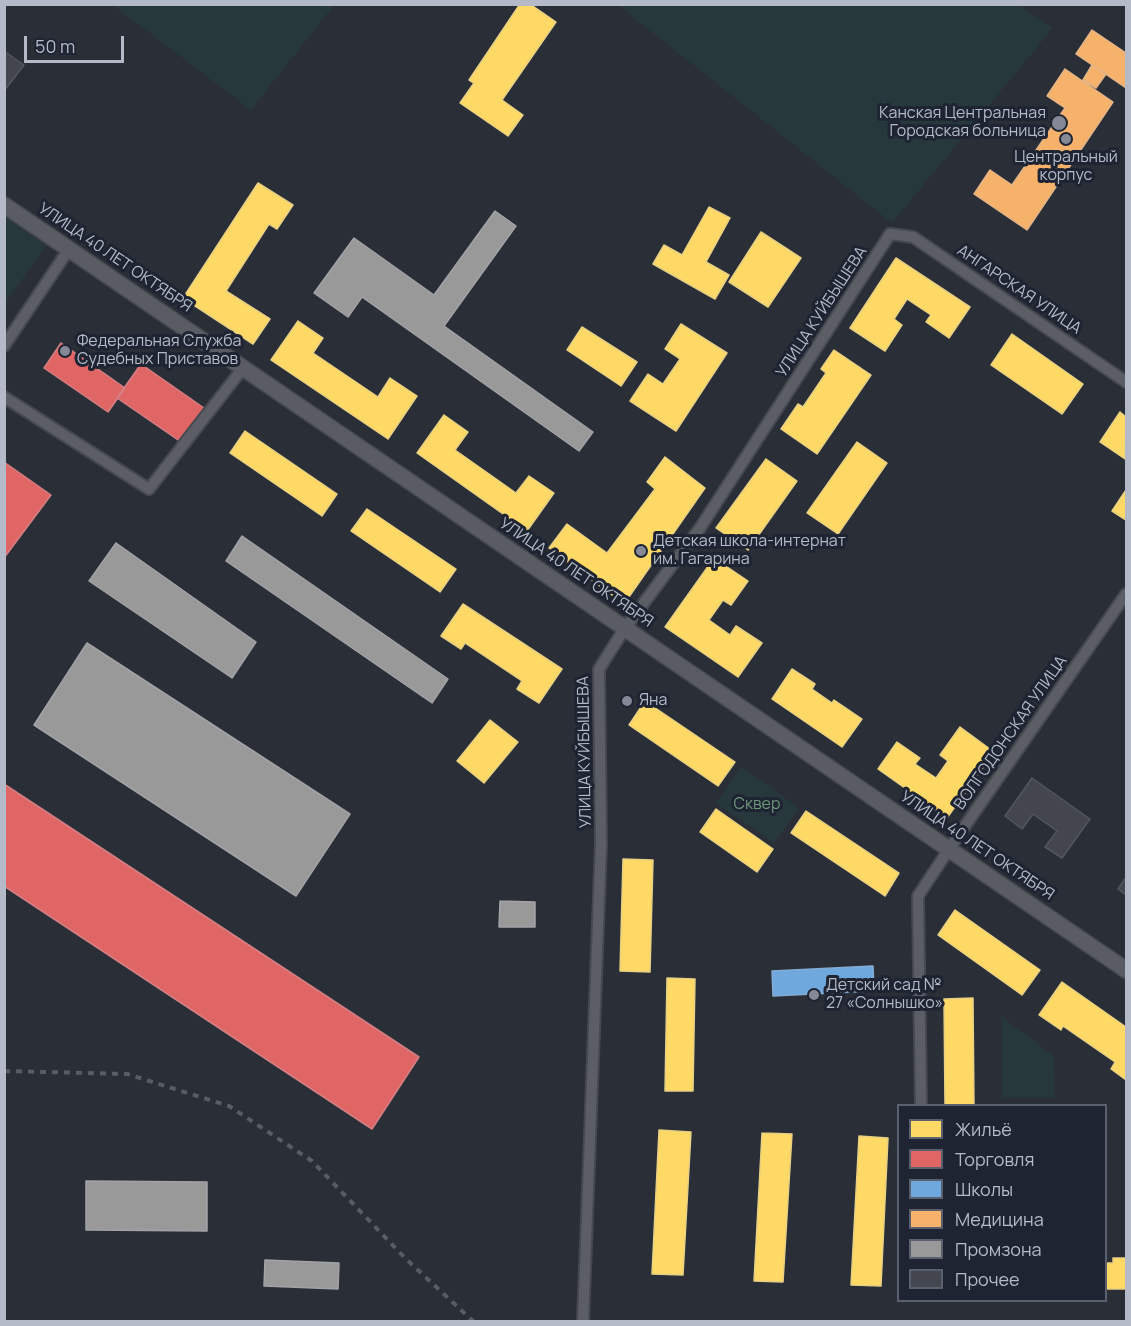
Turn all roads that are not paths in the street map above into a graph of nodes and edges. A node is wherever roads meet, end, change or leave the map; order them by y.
1 (4, 205) edge
2 (890, 234) joint
3 (69, 249) junction
4 (4, 346) edge
5 (243, 368) junction
6 (1126, 382) edge
7 (4, 397) edge
8 (1126, 594) edge
9 (625, 628) junction
10 (949, 849) junction
11 (1126, 970) edge
12 (921, 1104) edge
13 (583, 1322) edge

1 - 3 main road, УЛИЦА 40 ЛЕТ ОКТЯБРЯ
2 - 6 street, АНГАРСКАЯ УЛИЦА
2 - 9 street, УЛИЦА КУЙБЫШЕВА
3 - 4 street
3 - 5 main road, УЛИЦА 40 ЛЕТ ОКТЯБРЯ
5 - 7 street
5 - 9 main road, УЛИЦА 40 ЛЕТ ОКТЯБРЯ
8 - 10 street, ВОЛГОДОНСКАЯ УЛИЦА
9 - 10 main road, УЛИЦА 40 ЛЕТ ОКТЯБРЯ
9 - 13 street, УЛИЦА КУЙБЫШЕВА
10 - 11 main road, УЛИЦА 40 ЛЕТ ОКТЯБРЯ
10 - 12 street, ВОЛГОДОНСКАЯ УЛИЦА

